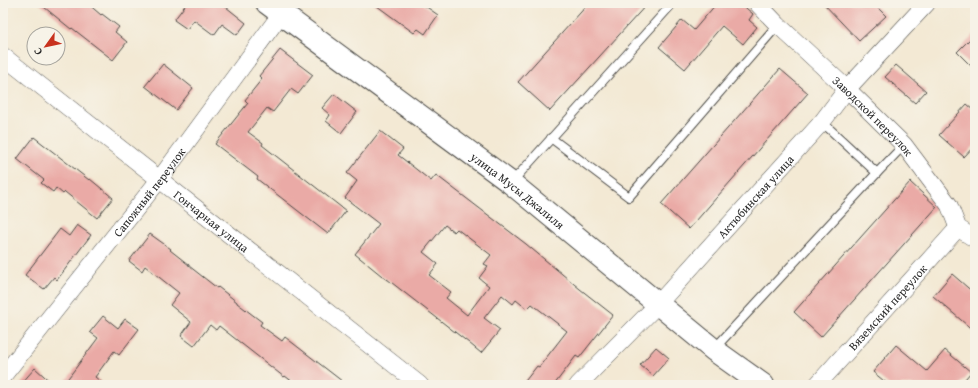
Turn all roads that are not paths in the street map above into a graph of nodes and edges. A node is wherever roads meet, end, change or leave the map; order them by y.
1 (673, 3) edge
2 (757, 3) edge
3 (927, 3) edge
4 (279, 7) edge
5 (778, 25) junction
6 (3, 56) edge
7 (847, 89) junction
8 (822, 122) junction
9 (551, 138) junction
10 (904, 145) junction
11 (877, 173) junction
12 (159, 180) junction
13 (511, 183) junction
14 (958, 228) junction
15 (975, 239) edge
16 (658, 304) junction
17 (714, 350) junction
18 (3, 376) edge
19 (420, 385) edge
20 (578, 385) edge
21 (763, 385) edge
22 (817, 385) edge

1 - 9 lane
2 - 5 street, Заводской переулок
3 - 7 street, Актюбинская улица
4 - 12 street, Сапожный переулок
4 - 13 street, улица Мусы Джалиля
5 - 7 street, Заводской переулок
5 - 9 lane
6 - 12 street, Гончарная улица
7 - 8 street, Актюбинская улица
7 - 10 street, Заводской переулок
8 - 11 lane
8 - 16 street, Актюбинская улица
9 - 13 lane
10 - 11 lane
10 - 14 street, Заводской переулок
11 - 17 lane
12 - 18 street, Сапожный переулок
12 - 19 street, Гончарная улица
13 - 16 street, улица Мусы Джалиля
14 - 15 street
14 - 22 street, Вяземский переулок
16 - 17 street, улица Мусы Джалиля
16 - 20 street, Актюбинская улица
17 - 21 street, улица Мусы Джалиля

